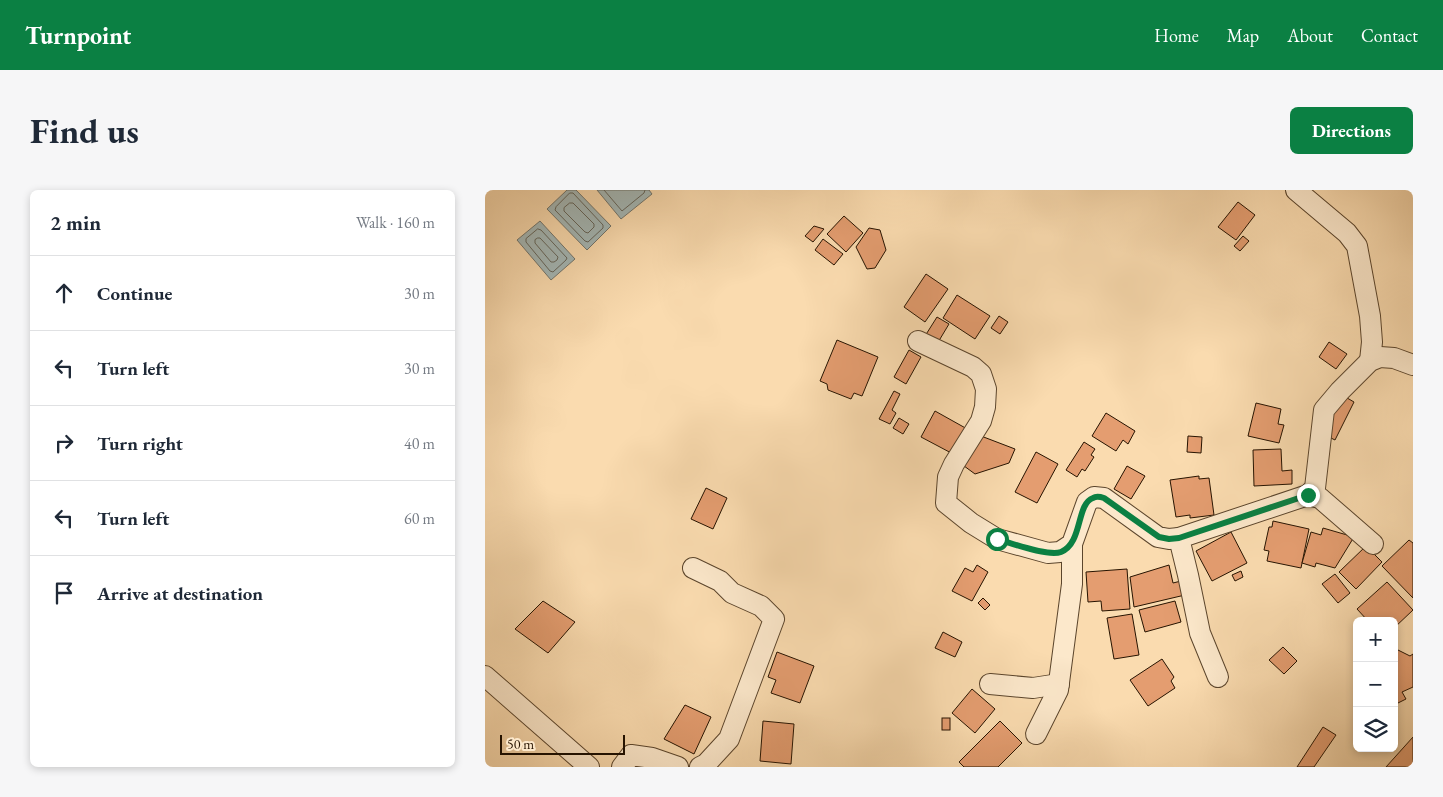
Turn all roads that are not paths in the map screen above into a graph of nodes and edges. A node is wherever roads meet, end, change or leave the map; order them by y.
1 (1296, 190) edge
2 (918, 341) dead end
3 (1370, 362) junction
4 (1413, 365) edge
5 (1308, 495) junction
6 (1179, 538) junction
7 (1072, 544) junction
8 (1373, 544) dead end
9 (693, 568) dead end
10 (485, 676) edge
11 (1218, 677) dead end
12 (990, 684) dead end
13 (1059, 684) junction
14 (1036, 734) dead end
15 (589, 767) edge
16 (622, 767) edge
17 (678, 767) edge
18 (700, 767) edge

1 - 3 street
2 - 7 street
3 - 4 street
3 - 5 street
5 - 6 street
5 - 8 street
6 - 7 street
6 - 11 street
7 - 13 street
9 - 18 street
10 - 15 street
12 - 13 street
13 - 14 street
16 - 17 street

